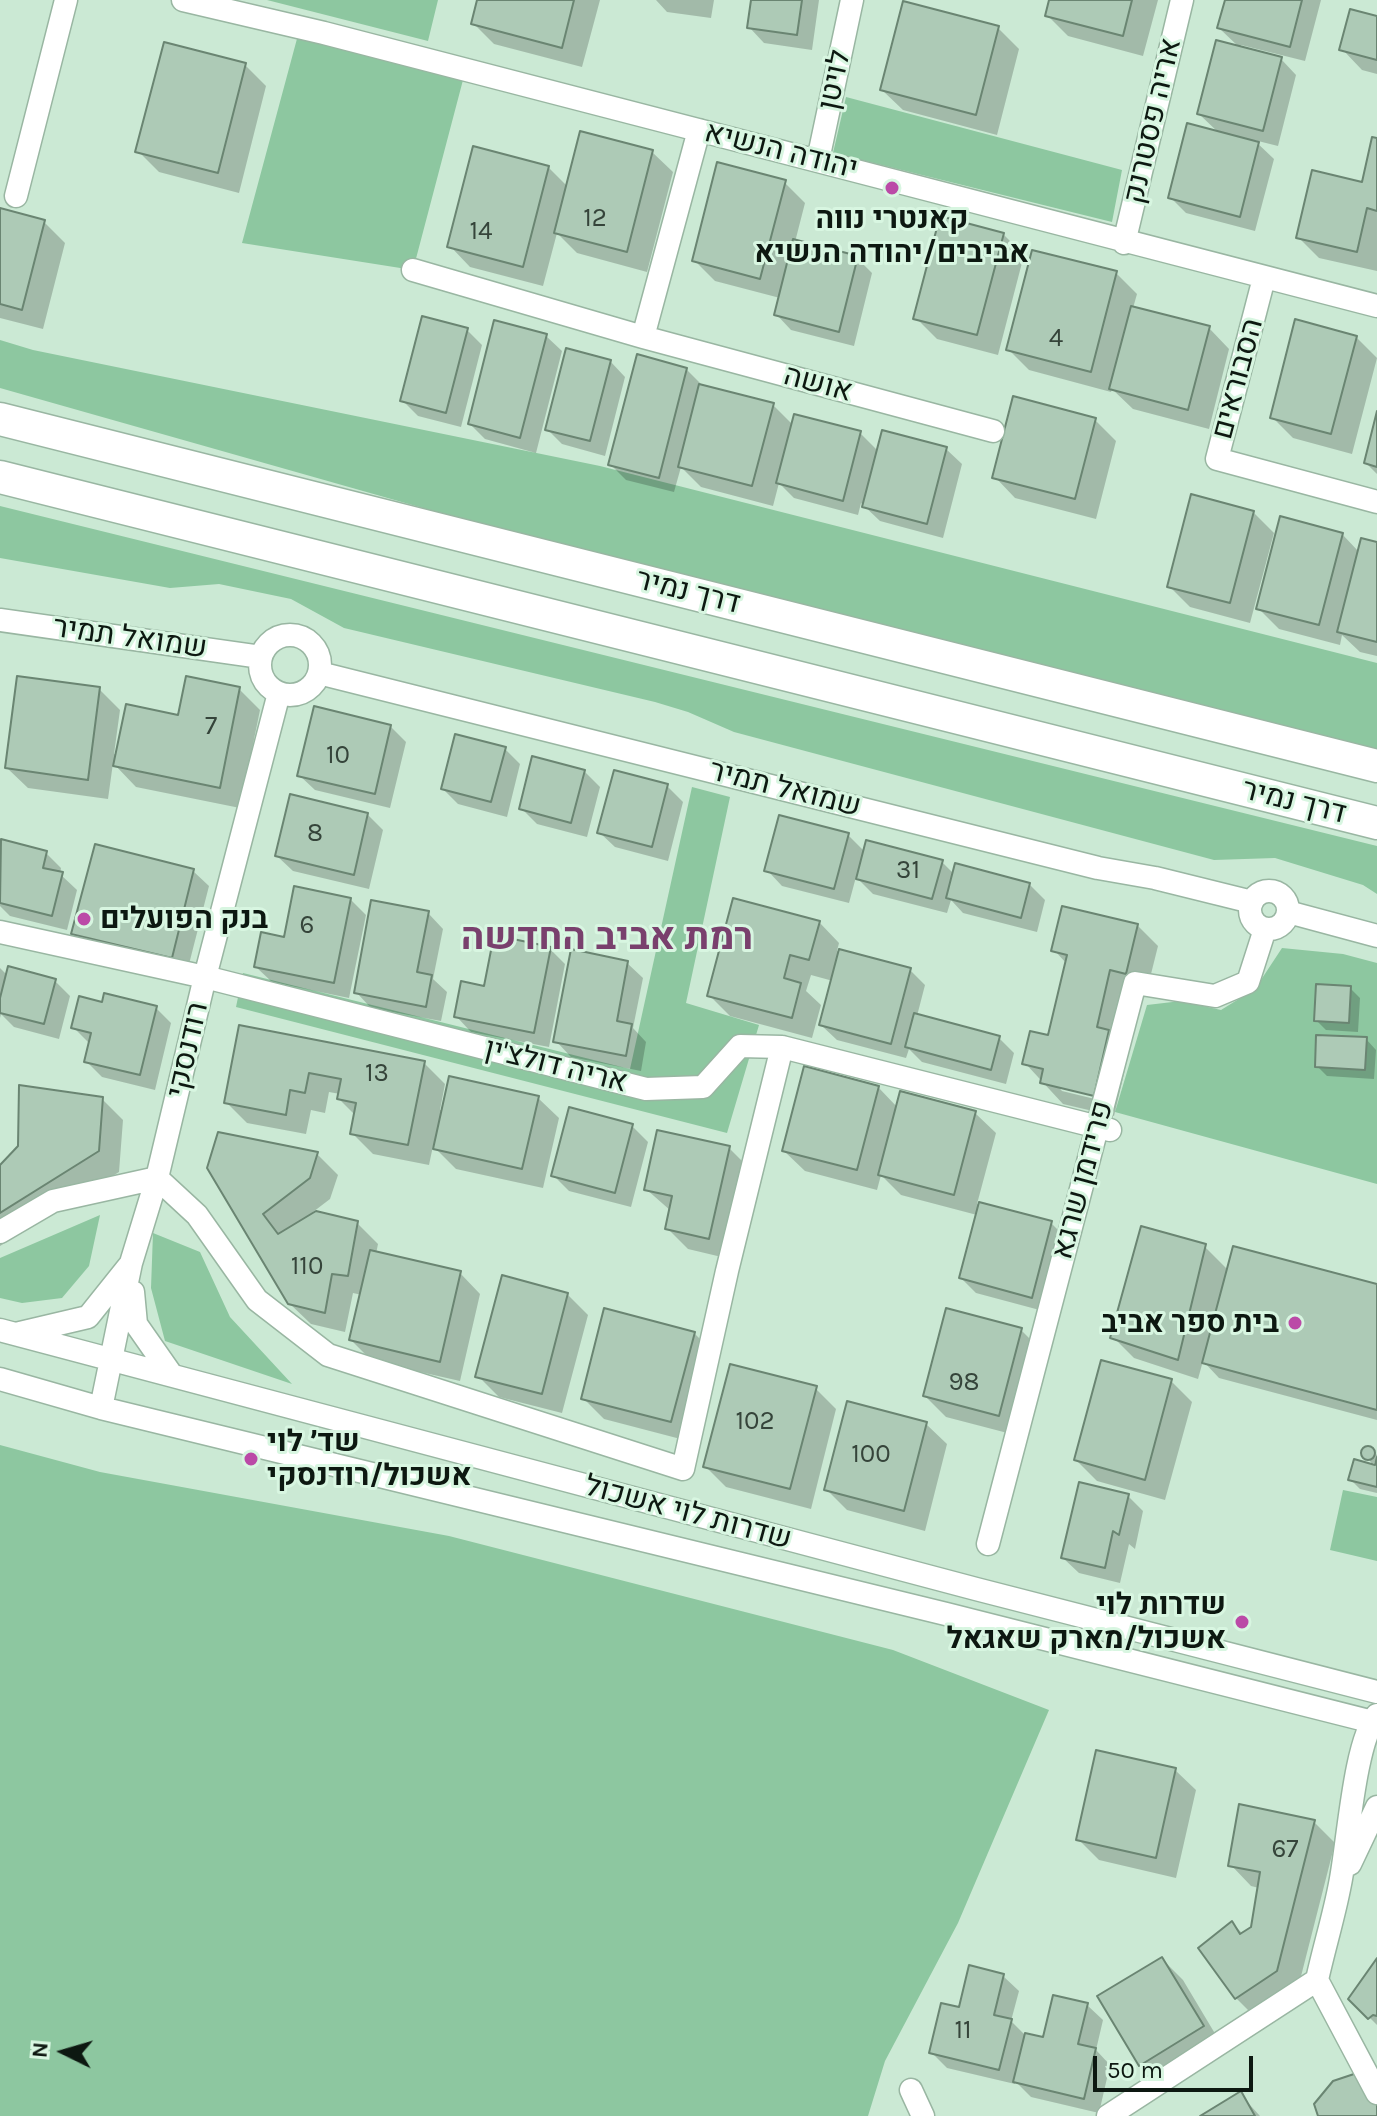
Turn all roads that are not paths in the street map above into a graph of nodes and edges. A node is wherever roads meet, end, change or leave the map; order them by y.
1 (66, 0) edge
2 (183, 0) edge
3 (852, 0) edge
4 (1182, 0) edge
5 (699, 130) junction
6 (818, 160) junction
7 (16, 196) dead end
8 (1124, 243) junction
9 (413, 270) dead end
10 (1264, 278) junction
11 (1377, 306) edge
12 (643, 337) junction
13 (0, 419) edge
14 (993, 431) dead end
15 (0, 477) edge
16 (1377, 502) edge
17 (0, 620) edge
18 (261, 657) junction
19 (319, 673) junction
20 (279, 693) junction
21 (1377, 766) edge
22 (1377, 823) edge
23 (1252, 902) junction
24 (1288, 912) junction
25 (1265, 929) junction
26 (0, 932) edge
27 (1377, 936) edge
28 (205, 977) junction
29 (782, 1047) junction
30 (1104, 1129) junction
31 (157, 1178) junction
32 (0, 1232) edge
33 (131, 1263) junction
34 (7, 1332) edge
35 (113, 1359) junction
36 (171, 1374) junction
37 (0, 1379) edge
38 (101, 1408) junction
39 (988, 1544) dead end
40 (1377, 1692) edge
41 (1375, 1720) edge
42 (1377, 1807) edge
43 (1340, 1883) junction
44 (1317, 1980) junction
45 (911, 2090) dead end
46 (1377, 2093) edge
47 (923, 2116) edge
48 (1108, 2116) edge

1 - 7 street
2 - 5 street, יהודה הנשיא
3 - 6 street, לויטן
4 - 8 street, אריה פסטרנק
5 - 6 street, יהודה הנשיא
5 - 12 street
6 - 8 street, יהודה הנשיא
8 - 10 street, יהודה הנשיא
9 - 12 street, אושה
10 - 11 street, יהודה הנשיא
10 - 16 street, הסבוראים
12 - 14 street, אושה
13 - 21 highway, דרך נמיר
15 - 22 highway, דרך נמיר
17 - 18 street, שמואל תמיר
18 - 19 street
18 - 20 street
19 - 20 street
19 - 23 street, שמואל תמיר
20 - 28 street, רודנסקי
23 - 24 street
23 - 25 street
24 - 25 street
24 - 27 street
25 - 30 street, פרידמן שרגא
26 - 28 street, אריה דולצ'ין
28 - 29 street, אריה דולצ'ין
28 - 31 street, רודנסקי
29 - 30 street, אריה דולצ'ין
29 - 31 street, שדרות לוי אשכול
30 - 39 street, פרידמן שרגא
31 - 32 street
31 - 33 street, רודנסקי
33 - 34 street
33 - 35 street, רודנסקי
33 - 36 street
34 - 35 street, שדרות לוי אשכול
35 - 36 street, שדרות לוי אשכול
35 - 38 street, רודנסקי
36 - 40 street, שדרות לוי אשכול
37 - 38 street, שדרות לוי אשכול
38 - 41 street, שדרות לוי אשכול
41 - 43 street
42 - 43 street
43 - 44 street
44 - 46 street
44 - 48 street
45 - 47 street

